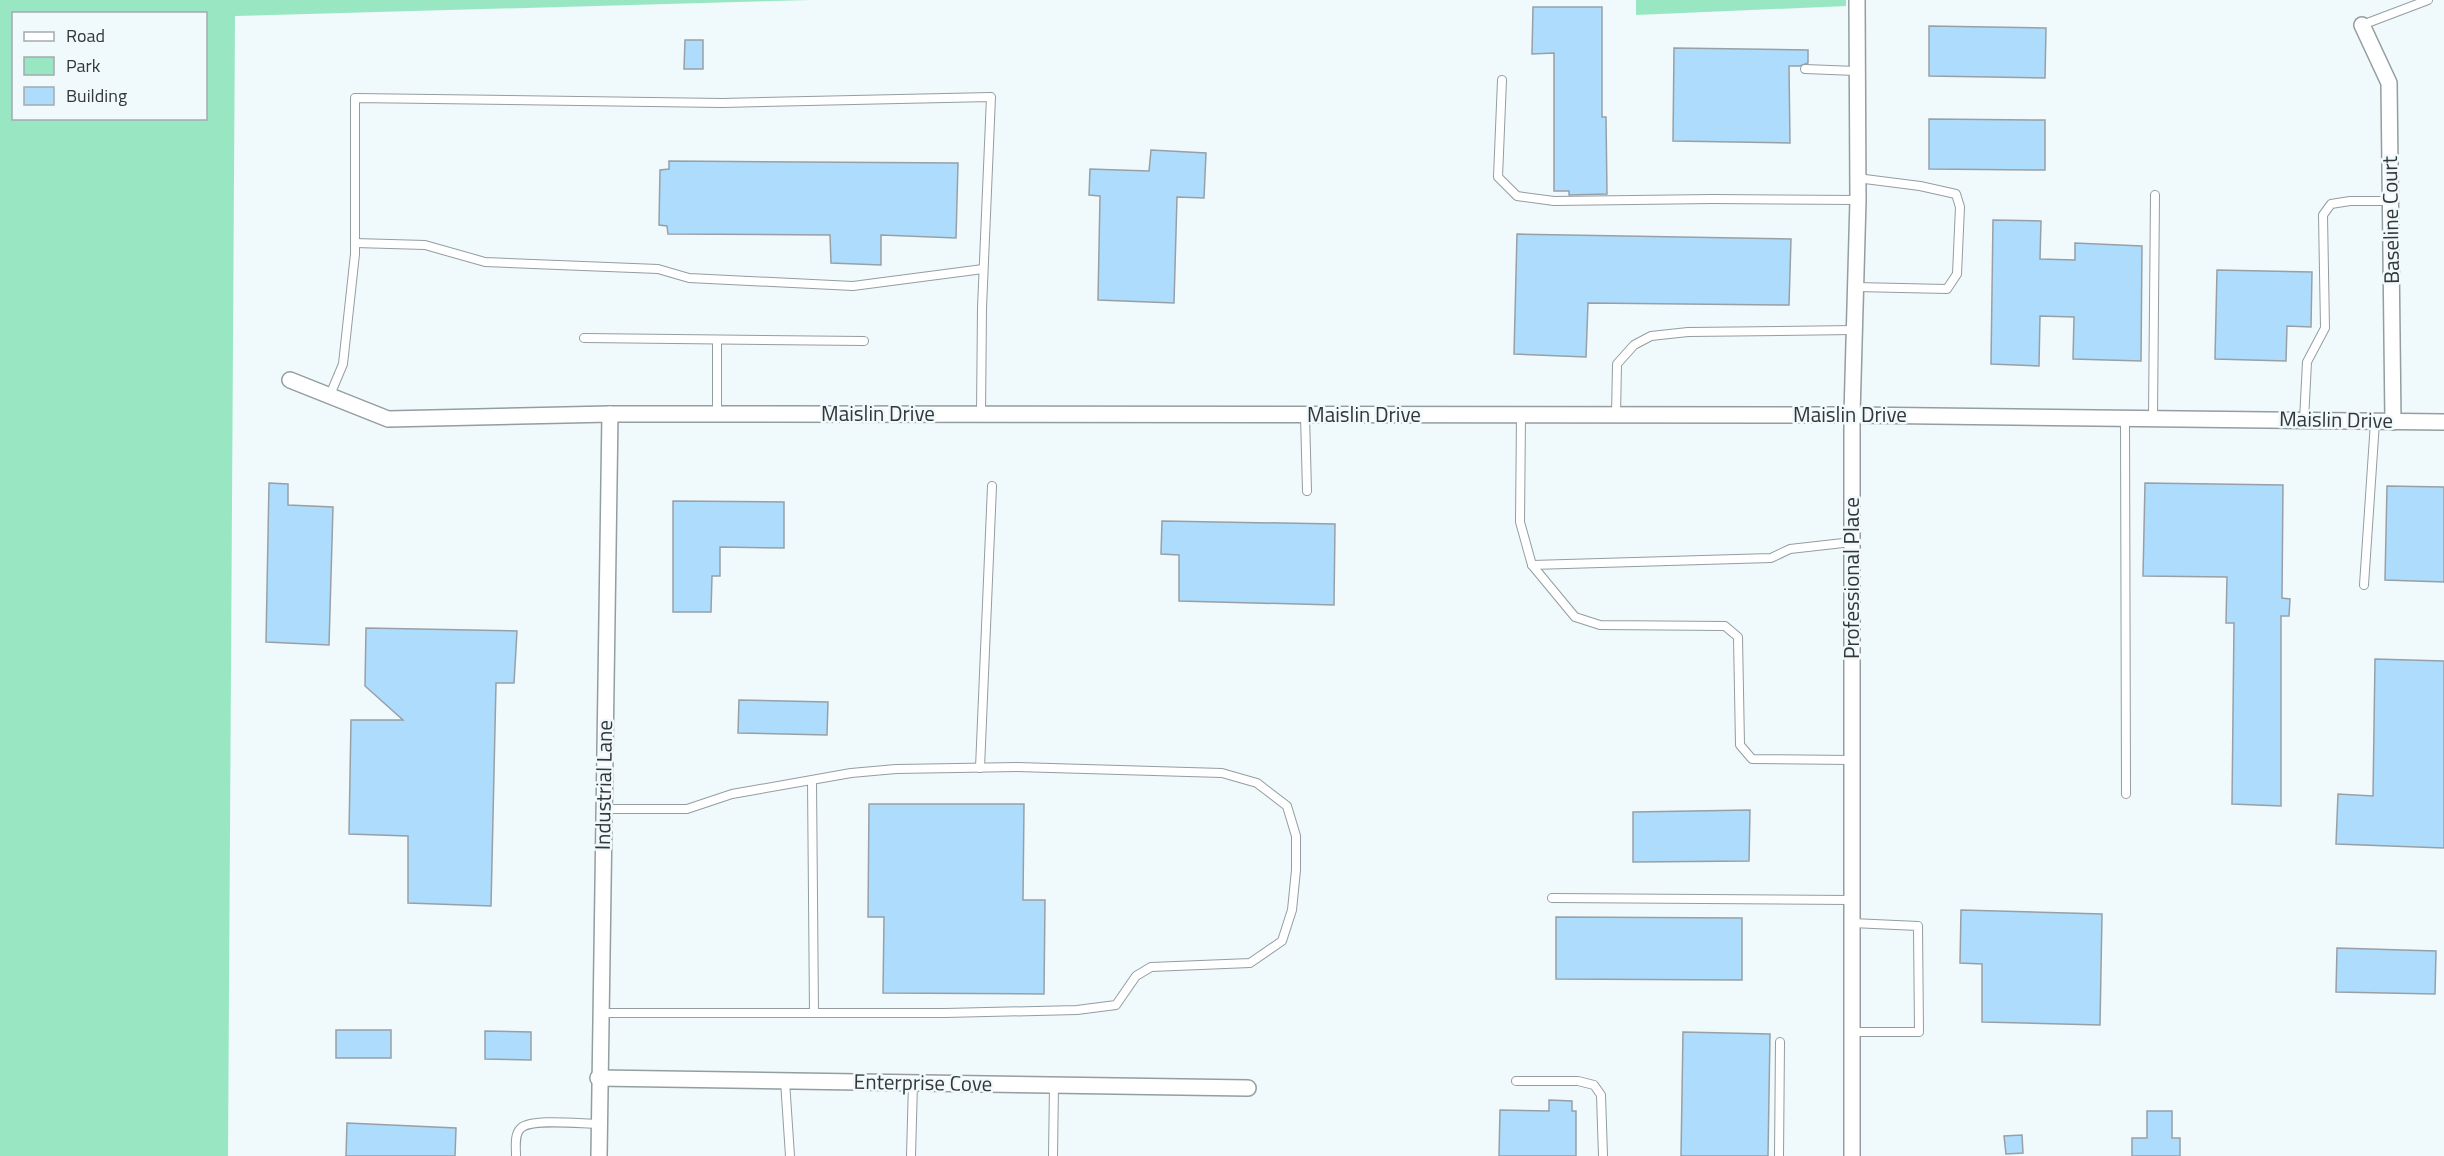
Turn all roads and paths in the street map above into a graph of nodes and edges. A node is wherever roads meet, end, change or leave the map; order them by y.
1 (1857, 0) edge
2 (2428, 0) edge
3 (2362, 25) joint
4 (1804, 69) dead end
5 (1856, 71) junction
6 (1502, 80) dead end
7 (1857, 178) junction
8 (2155, 195) dead end
9 (1858, 200) junction
10 (2390, 201) junction
11 (355, 243) junction
12 (983, 269) junction
13 (1856, 287) junction
14 (1854, 330) junction
15 (584, 338) dead end
16 (717, 340) junction
17 (864, 341) dead end
18 (291, 380) dead end
19 (330, 395) junction
20 (610, 414) junction
21 (717, 414) junction
22 (981, 414) junction
23 (1305, 415) junction
24 (1521, 415) junction
25 (1616, 415) junction
26 (1852, 415) junction
27 (2125, 417) junction
28 (2153, 417) junction
29 (2304, 420) junction
30 (2375, 422) junction
31 (2393, 422) junction
32 (2444, 422) edge
33 (992, 486) dead end
34 (1307, 491) dead end
35 (1852, 542) junction
36 (1532, 565) junction
37 (2364, 585) dead end
38 (1852, 760) junction
39 (980, 768) junction
40 (812, 781) junction
41 (2126, 794) dead end
42 (603, 809) junction
43 (1552, 898) dead end
44 (1852, 900) junction
45 (1852, 922) junction
46 (599, 1013) junction
47 (814, 1013) junction
48 (1852, 1032) junction
49 (1780, 1042) dead end
50 (598, 1078) junction
51 (785, 1081) junction
52 (1516, 1081) dead end
53 (913, 1083) junction
54 (1054, 1084) junction
55 (1248, 1088) dead end
56 (598, 1124) junction
57 (516, 1156) edge
58 (599, 1156) edge
59 (790, 1156) edge
60 (911, 1156) edge
61 (1053, 1156) edge
62 (1603, 1156) edge
63 (1779, 1156) edge
64 (1852, 1156) edge

1 - 5 street, Professional Place
2 - 3 lane
3 - 10 street, Baseline Court
4 - 5 lane
5 - 7 street, Professional Place
6 - 9 lane
7 - 9 street, Professional Place
7 - 13 lane
8 - 28 lane
9 - 13 street, Professional Place
10 - 29 lane
10 - 31 street, Baseline Court
11 - 12 lane
11 - 12 lane
11 - 19 lane
12 - 22 lane
13 - 14 street, Professional Place
14 - 25 lane
14 - 26 street, Professional Place
15 - 16 lane
16 - 17 lane
16 - 21 lane
18 - 19 street, Maislin Drive
19 - 20 street, Maislin Drive
20 - 21 street, Maislin Drive
20 - 42 street, Industrial Lane
21 - 22 street, Maislin Drive
22 - 23 street, Maislin Drive
23 - 24 street, Maislin Drive
23 - 34 lane
24 - 25 street, Maislin Drive
24 - 36 lane
25 - 26 street, Maislin Drive
26 - 27 street, Maislin Drive
26 - 35 street, Professional Place
27 - 28 street, Maislin Drive
27 - 41 lane
28 - 29 street, Maislin Drive
29 - 30 street, Maislin Drive
30 - 31 street, Maislin Drive
30 - 37 lane
31 - 32 street, Maislin Drive
33 - 39 lane
35 - 36 lane
35 - 38 street, Professional Place
36 - 38 lane
38 - 44 street, Professional Place
39 - 40 lane
39 - 47 lane
40 - 42 lane
40 - 47 lane
42 - 46 street, Industrial Lane
43 - 44 lane
44 - 45 street, Professional Place
45 - 48 street, Professional Place
45 - 48 lane
46 - 47 lane
46 - 50 street, Industrial Lane
48 - 64 street, Professional Place
49 - 63 lane
50 - 51 street, Enterprise Cove
50 - 56 street, Industrial Lane
51 - 53 street, Enterprise Cove
51 - 59 lane
52 - 62 lane
53 - 54 street, Enterprise Cove
53 - 60 lane
54 - 55 street, Enterprise Cove
54 - 61 lane
56 - 57 lane
56 - 58 street, Industrial Lane

